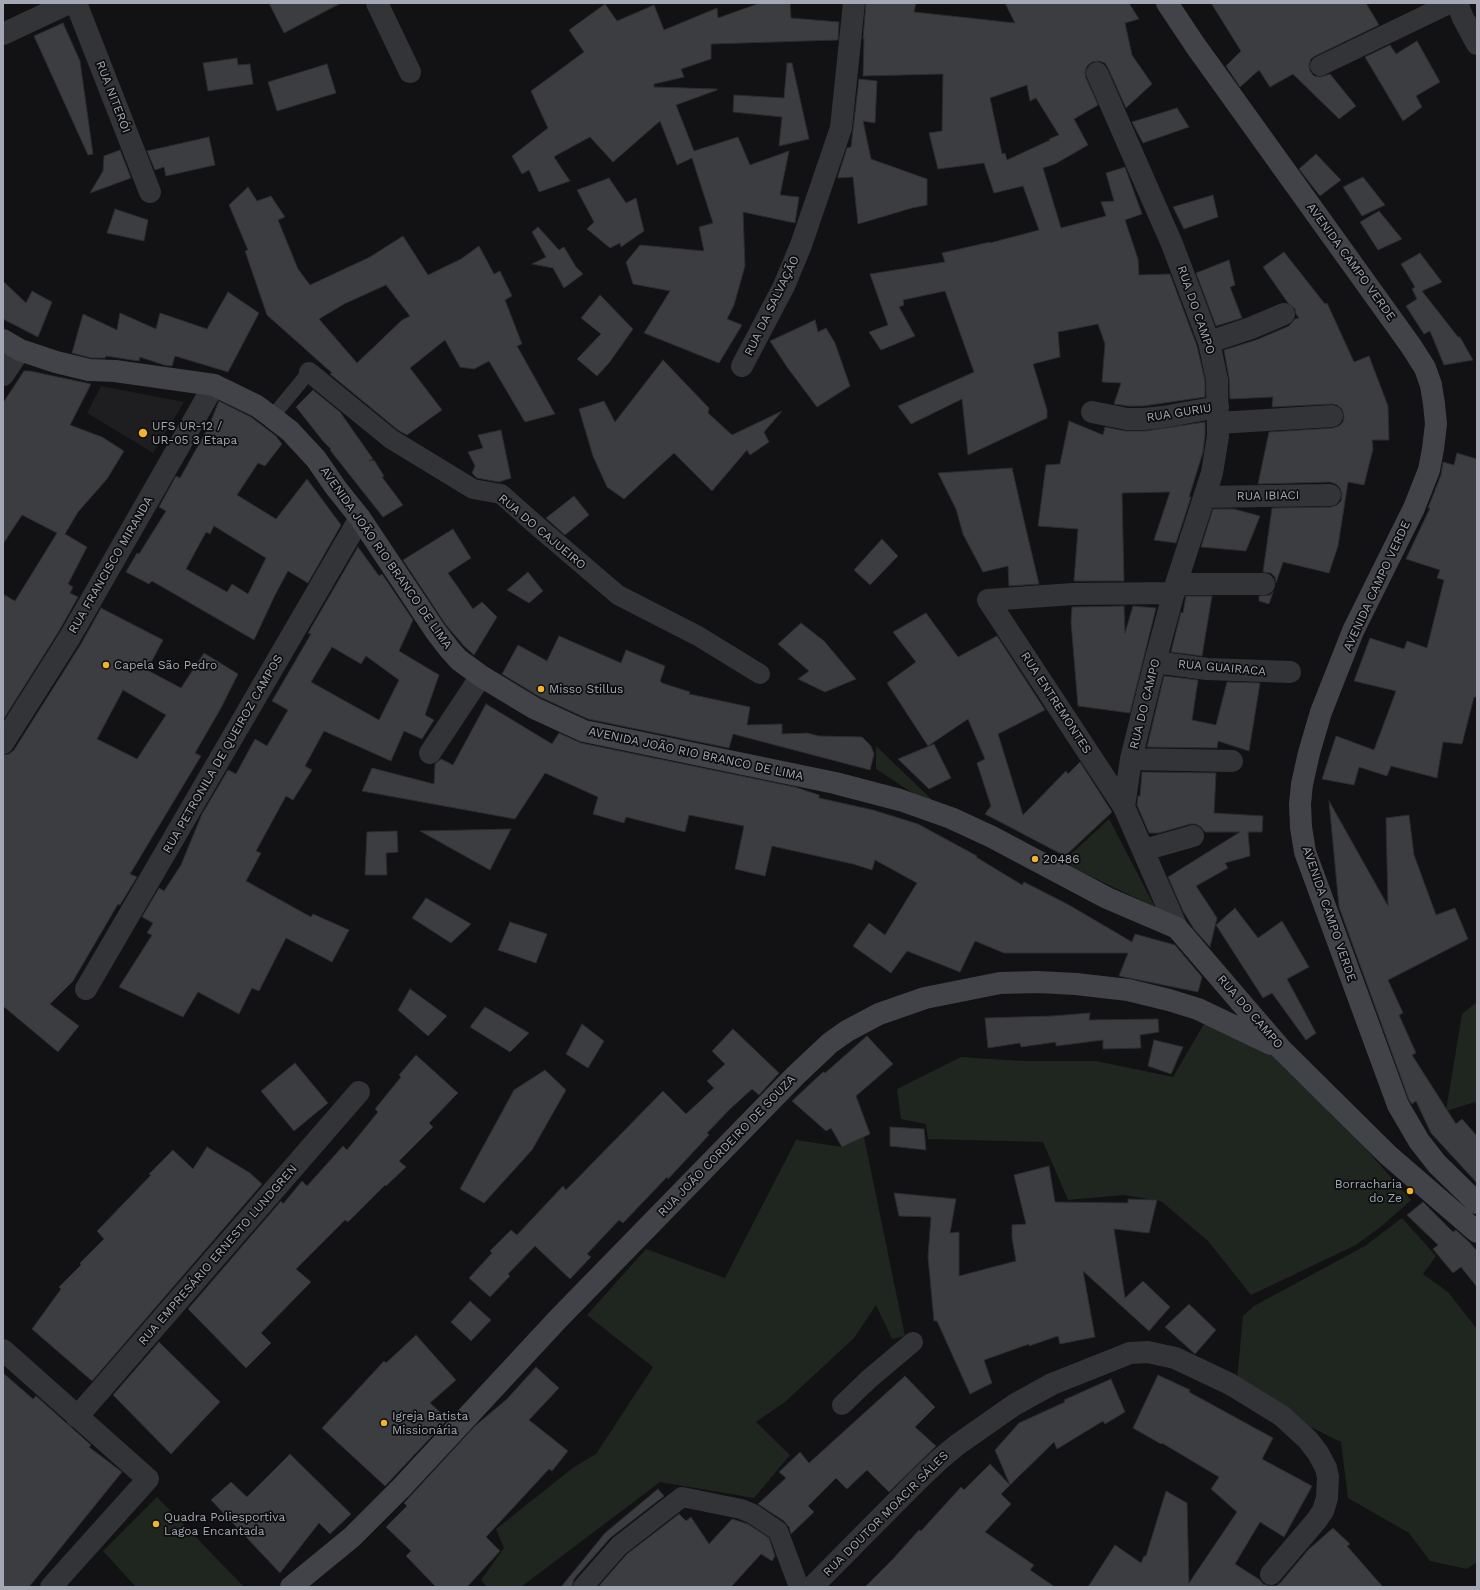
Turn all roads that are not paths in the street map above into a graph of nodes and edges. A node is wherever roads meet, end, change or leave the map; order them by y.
1 (69, 3) edge
2 (76, 3) edge
3 (377, 3) edge
4 (854, 3) edge
5 (1167, 3) edge
6 (1462, 10) edge
7 (3, 34) edge
8 (1477, 44) edge
9 (1320, 66) dead end
10 (410, 72) dead end
11 (1097, 73) dead end
12 (150, 192) dead end
13 (1284, 314) dead end
14 (1209, 342) junction
15 (11, 345) edge
16 (742, 366) dead end
17 (309, 372) joint
18 (3, 375) edge
19 (214, 385) junction
20 (1092, 412) dead end
21 (1218, 415) junction
22 (1332, 416) dead end
23 (272, 417) junction
24 (1330, 496) dead end
25 (1205, 497) junction
26 (360, 518) junction
27 (1264, 584) dead end
28 (1175, 589) junction
29 (1155, 662) junction
30 (1290, 672) dead end
31 (760, 674) dead end
32 (481, 676) junction
33 (3, 743) edge
34 (430, 753) dead end
35 (1131, 759) junction
36 (1232, 761) dead end
37 (1124, 807) junction
38 (1193, 836) dead end
39 (1144, 850) junction
40 (1177, 928) junction
41 (86, 989) dead end
42 (1281, 1049) junction
43 (359, 1092) dead end
44 (1477, 1203) edge
45 (1477, 1232) edge
46 (913, 1342) dead end
47 (3, 1350) edge
48 (842, 1405) dead end
49 (77, 1417) junction
50 (1271, 1574) dead end
51 (51, 1587) edge
52 (291, 1587) edge
53 (583, 1587) edge
54 (799, 1587) edge
55 (812, 1587) edge

1 - 7 street
2 - 12 street, RUA NITERÓI
3 - 10 street
4 - 16 street, RUA DA SALVAÇÃO
5 - 44 main road, AVENIDA CAMPO VERDE
6 - 8 street
6 - 9 street
11 - 14 street, RUA DO CAMPO
13 - 14 street
14 - 21 street, RUA DO CAMPO
15 - 18 street
15 - 19 main road, AVENIDA JOÃO RIO BRANCO DE LIMA
17 - 23 lane
17 - 31 street, RUA DO CAJUEIRO
19 - 23 main road, AVENIDA JOÃO RIO BRANCO DE LIMA
19 - 33 street, RUA FRANCISCO MIRANDA
20 - 21 street, RUA GURIU
21 - 22 street, RUA GURIU
21 - 25 street, RUA DO CAMPO
23 - 26 main road, AVENIDA JOÃO RIO BRANCO DE LIMA
24 - 25 street, RUA IBIACI
25 - 28 street, RUA DO CAMPO
26 - 32 main road, AVENIDA JOÃO RIO BRANCO DE LIMA
26 - 41 street, RUA PETRONILA DE QUEIROZ CAMPOS
27 - 28 street
28 - 29 street, RUA DO CAMPO
28 - 37 street, RUA ENTREMONTES
29 - 30 street, RUA GUAIRACA
29 - 35 street, RUA DO CAMPO
32 - 34 street
32 - 40 main road, AVENIDA JOÃO RIO BRANCO DE LIMA
35 - 36 street
35 - 37 street, RUA DO CAMPO
37 - 39 street, RUA DO CAMPO
38 - 39 street
39 - 40 street, RUA DO CAMPO
40 - 42 main road, RUA DO CAMPO
42 - 45 main road, RUA DO CAMPO
42 - 52 main road, RUA JOÃO CORDEIRO DE SOUZA
43 - 49 street, RUA EMPRESÁRIO ERNESTO LUNDGREN
46 - 48 street
47 - 49 street
49 - 51 street
50 - 55 street, RUA DOUTOR MOACIR SÁLES
53 - 54 street

